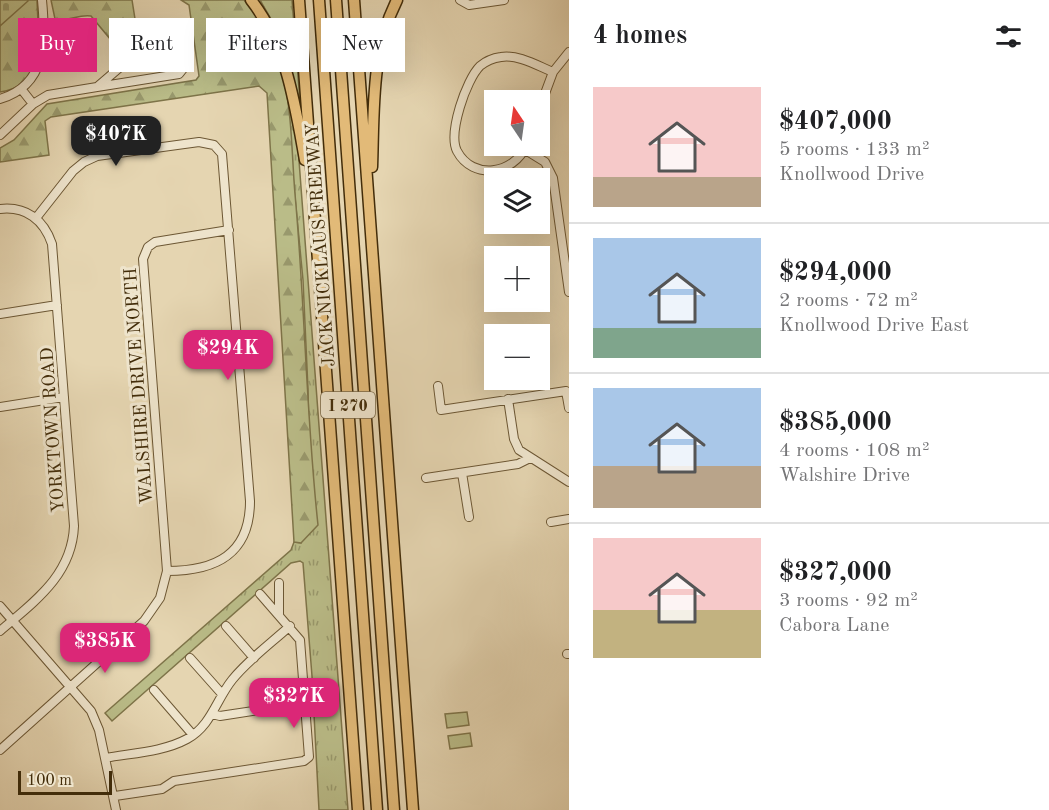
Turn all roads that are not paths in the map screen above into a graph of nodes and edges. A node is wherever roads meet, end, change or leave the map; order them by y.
1 (42, 0) edge
2 (251, 0) edge
3 (299, 0) edge
4 (319, 0) edge
5 (336, 0) edge
6 (354, 0) edge
7 (397, 0) edge
8 (460, 0) edge
9 (504, 0) edge
10 (569, 52) edge
11 (554, 72) junction
12 (97, 87) junction
13 (22, 90) junction
14 (547, 90) edge
15 (0, 99) edge
16 (33, 104) junction
17 (0, 135) edge
18 (519, 156) edge
19 (537, 156) edge
20 (368, 197) junction
21 (314, 207) junction
22 (0, 209) edge
23 (36, 218) junction
24 (229, 230) junction
25 (565, 232) edge
26 (569, 292) edge
27 (57, 305) junction
28 (0, 314) edge
29 (438, 386) dead end
30 (64, 397) junction
31 (508, 399) junction
32 (0, 406) edge
33 (569, 408) edge
34 (530, 458) junction
35 (462, 473) junction
36 (426, 478) dead end
37 (569, 482) edge
38 (469, 517) dead end
39 (569, 519) edge
40 (551, 522) dead end
41 (167, 571) junction
42 (279, 583) dead end
43 (260, 594) dead end
44 (0, 606) edge
45 (279, 614) junction
46 (12, 621) junction
47 (226, 626) dead end
48 (290, 626) junction
49 (0, 631) edge
50 (190, 658) dead end
51 (254, 658) junction
52 (71, 687) junction
53 (154, 690) dead end
54 (222, 694) junction
55 (305, 703) junction
56 (212, 714) junction
57 (193, 735) junction
58 (0, 750) edge
59 (105, 758) junction
60 (115, 796) junction
61 (116, 810) edge
62 (358, 810) edge
63 (377, 810) edge
64 (394, 810) edge
65 (413, 810) edge

1 - 13 street
2 - 21 highway
3 - 21 highway
4 - 63 highway, JACK NICKLAUS FREEWAY / I 270
5 - 64 highway, JACK NICKLAUS FREEWAY / I 270
6 - 20 highway
7 - 20 highway
8 - 9 street
10 - 11 street
11 - 14 street
11 - 18 street
12 - 12 street
12 - 16 street
13 - 15 street
13 - 16 street
16 - 17 street
19 - 25 street
20 - 65 highway
21 - 62 highway
22 - 23 street
23 - 24 street
23 - 27 street, YORKTOWN ROAD
24 - 41 street
24 - 41 street, WALSHIRE DRIVE NORTH
25 - 26 street
27 - 28 street
27 - 30 street, YORKTOWN ROAD
29 - 31 street
30 - 32 street
30 - 46 street, YORKTOWN ROAD
31 - 33 street
31 - 34 street
34 - 35 street
34 - 37 street
35 - 36 street
35 - 38 street
39 - 40 street
41 - 52 street
42 - 45 street
43 - 45 street
44 - 46 street
45 - 48 street
46 - 49 street, YORKTOWN ROAD
46 - 52 street
47 - 51 street
48 - 51 street
48 - 55 street
50 - 54 street
51 - 54 street
52 - 58 street
52 - 59 street
53 - 57 street
54 - 56 street
55 - 56 street
55 - 60 street
56 - 57 street
57 - 59 street
59 - 60 street
60 - 61 street

